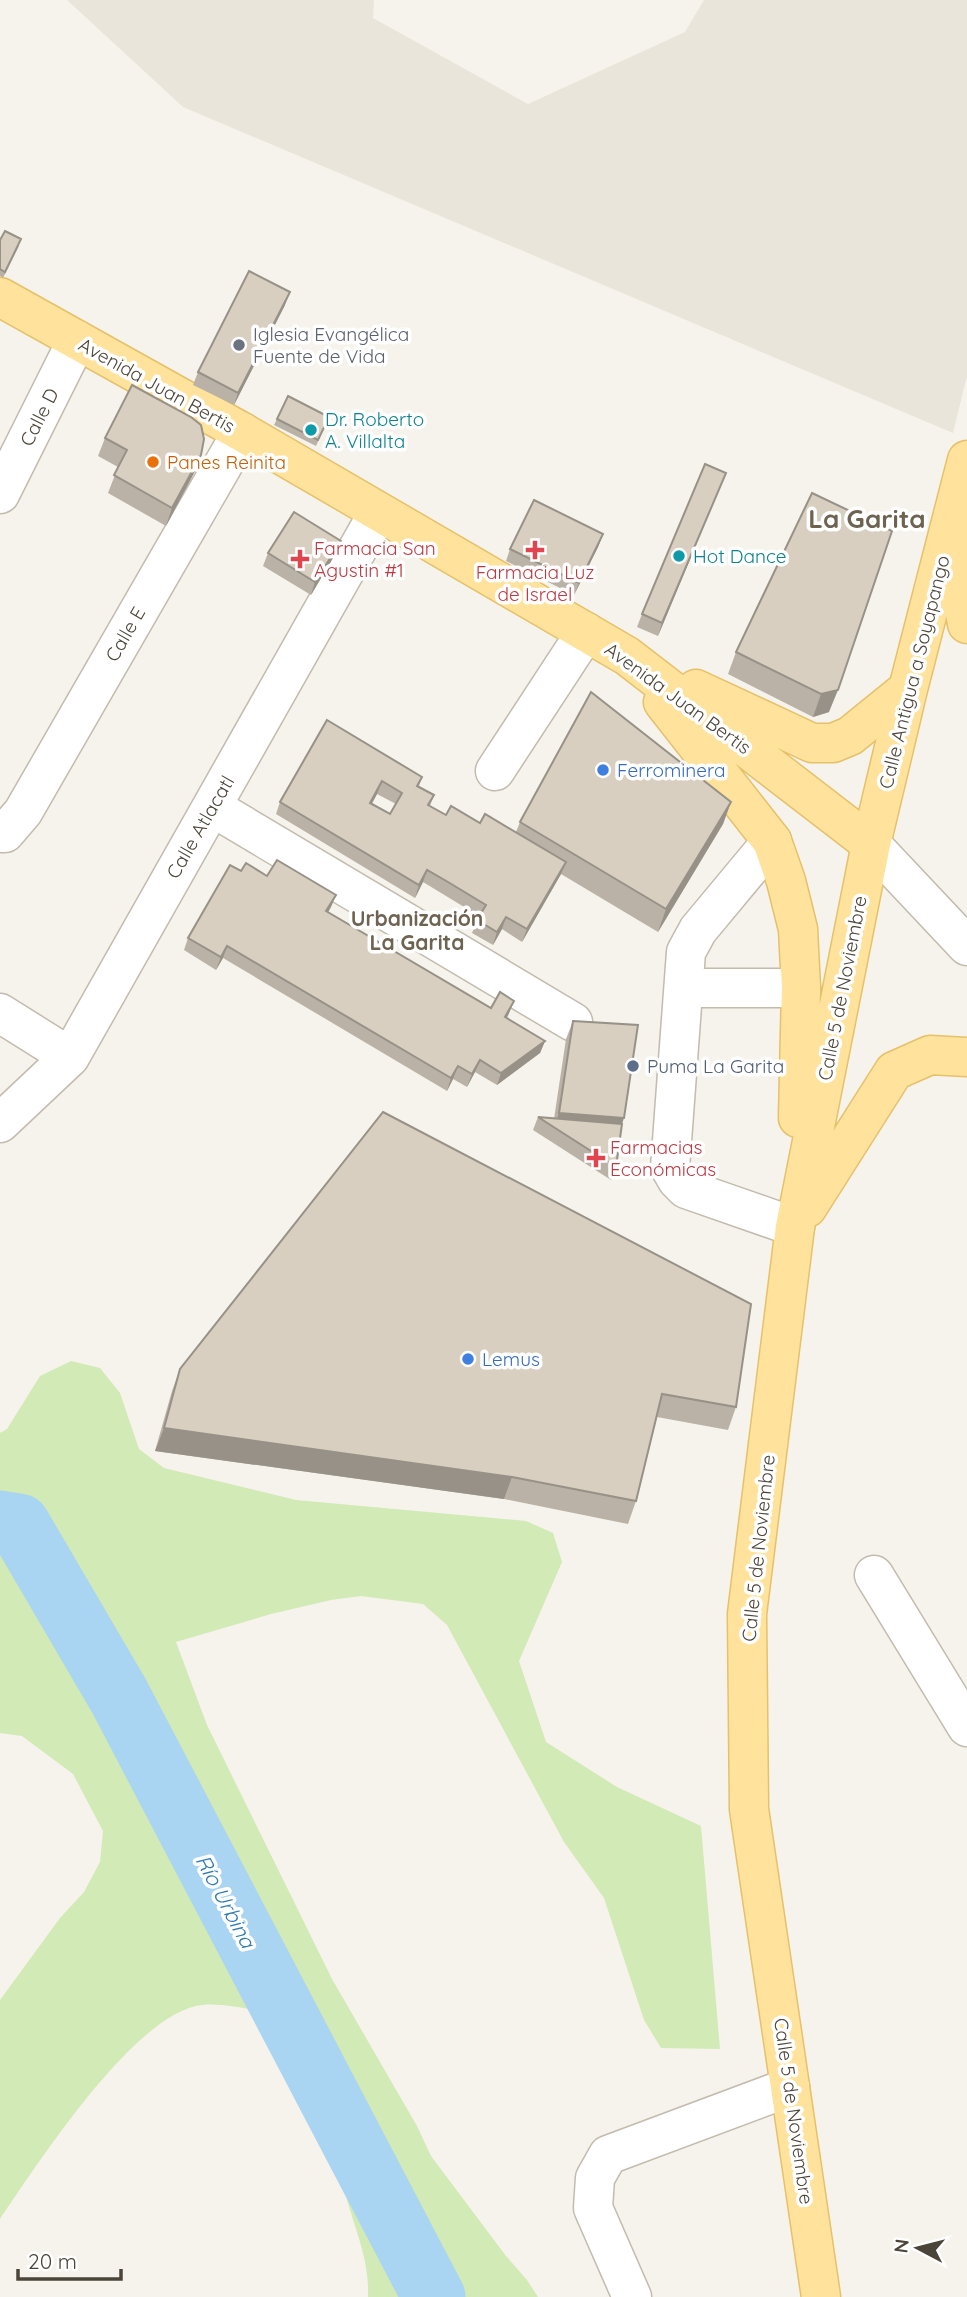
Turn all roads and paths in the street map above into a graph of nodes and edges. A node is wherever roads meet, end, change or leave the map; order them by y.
1 (0, 297) edge
2 (77, 340) junction
3 (242, 432) junction
4 (967, 460) edge
5 (0, 495) edge
6 (378, 513) junction
7 (950, 530) junction
8 (967, 624) edge
9 (586, 632) junction
10 (628, 656) junction
11 (908, 689) junction
12 (495, 771) dead end
13 (212, 807) junction
14 (2, 833) edge
15 (772, 841) junction
16 (871, 844) junction
17 (967, 946) edge
18 (684, 988) junction
19 (801, 988) junction
20 (0, 1013) edge
21 (573, 1021) edge
22 (70, 1057) junction
23 (967, 1058) edge
24 (0, 1123) edge
25 (794, 1227) junction
26 (874, 1575) dead end
27 (967, 1727) edge
28 (790, 2087) junction
29 (632, 2297) edge
30 (821, 2297) edge

1 - 2 main road, Avenida Juan Bertis
2 - 3 main road, Avenida Juan Bertis
2 - 5 street, Calle D
3 - 6 main road, Avenida Juan Bertis
3 - 14 street, Calle E
4 - 7 main road, Calle Antigua a Soyapango
6 - 9 main road, Avenida Juan Bertis
6 - 13 street, Calle Atlacatl
7 - 8 main road
7 - 11 main road, Calle Antigua a Soyapango
9 - 10 main road, Avenida Juan Bertis
9 - 12 street
10 - 11 main road
10 - 15 main road
10 - 16 main road, Avenida Juan Bertis
11 - 16 main road, Calle Antigua a Soyapango
13 - 21 street
13 - 22 street, Calle Atlacatl
15 - 18 street
15 - 19 main road
16 - 17 street
16 - 25 main road, Calle 5 de Noviembre
18 - 19 street
18 - 25 street
19 - 25 main road
20 - 22 street
22 - 24 street, Calle Atlacatl
23 - 25 main road
25 - 28 main road, Calle 5 de Noviembre
26 - 27 street
28 - 29 street
28 - 30 main road, Calle 5 de Noviembre

